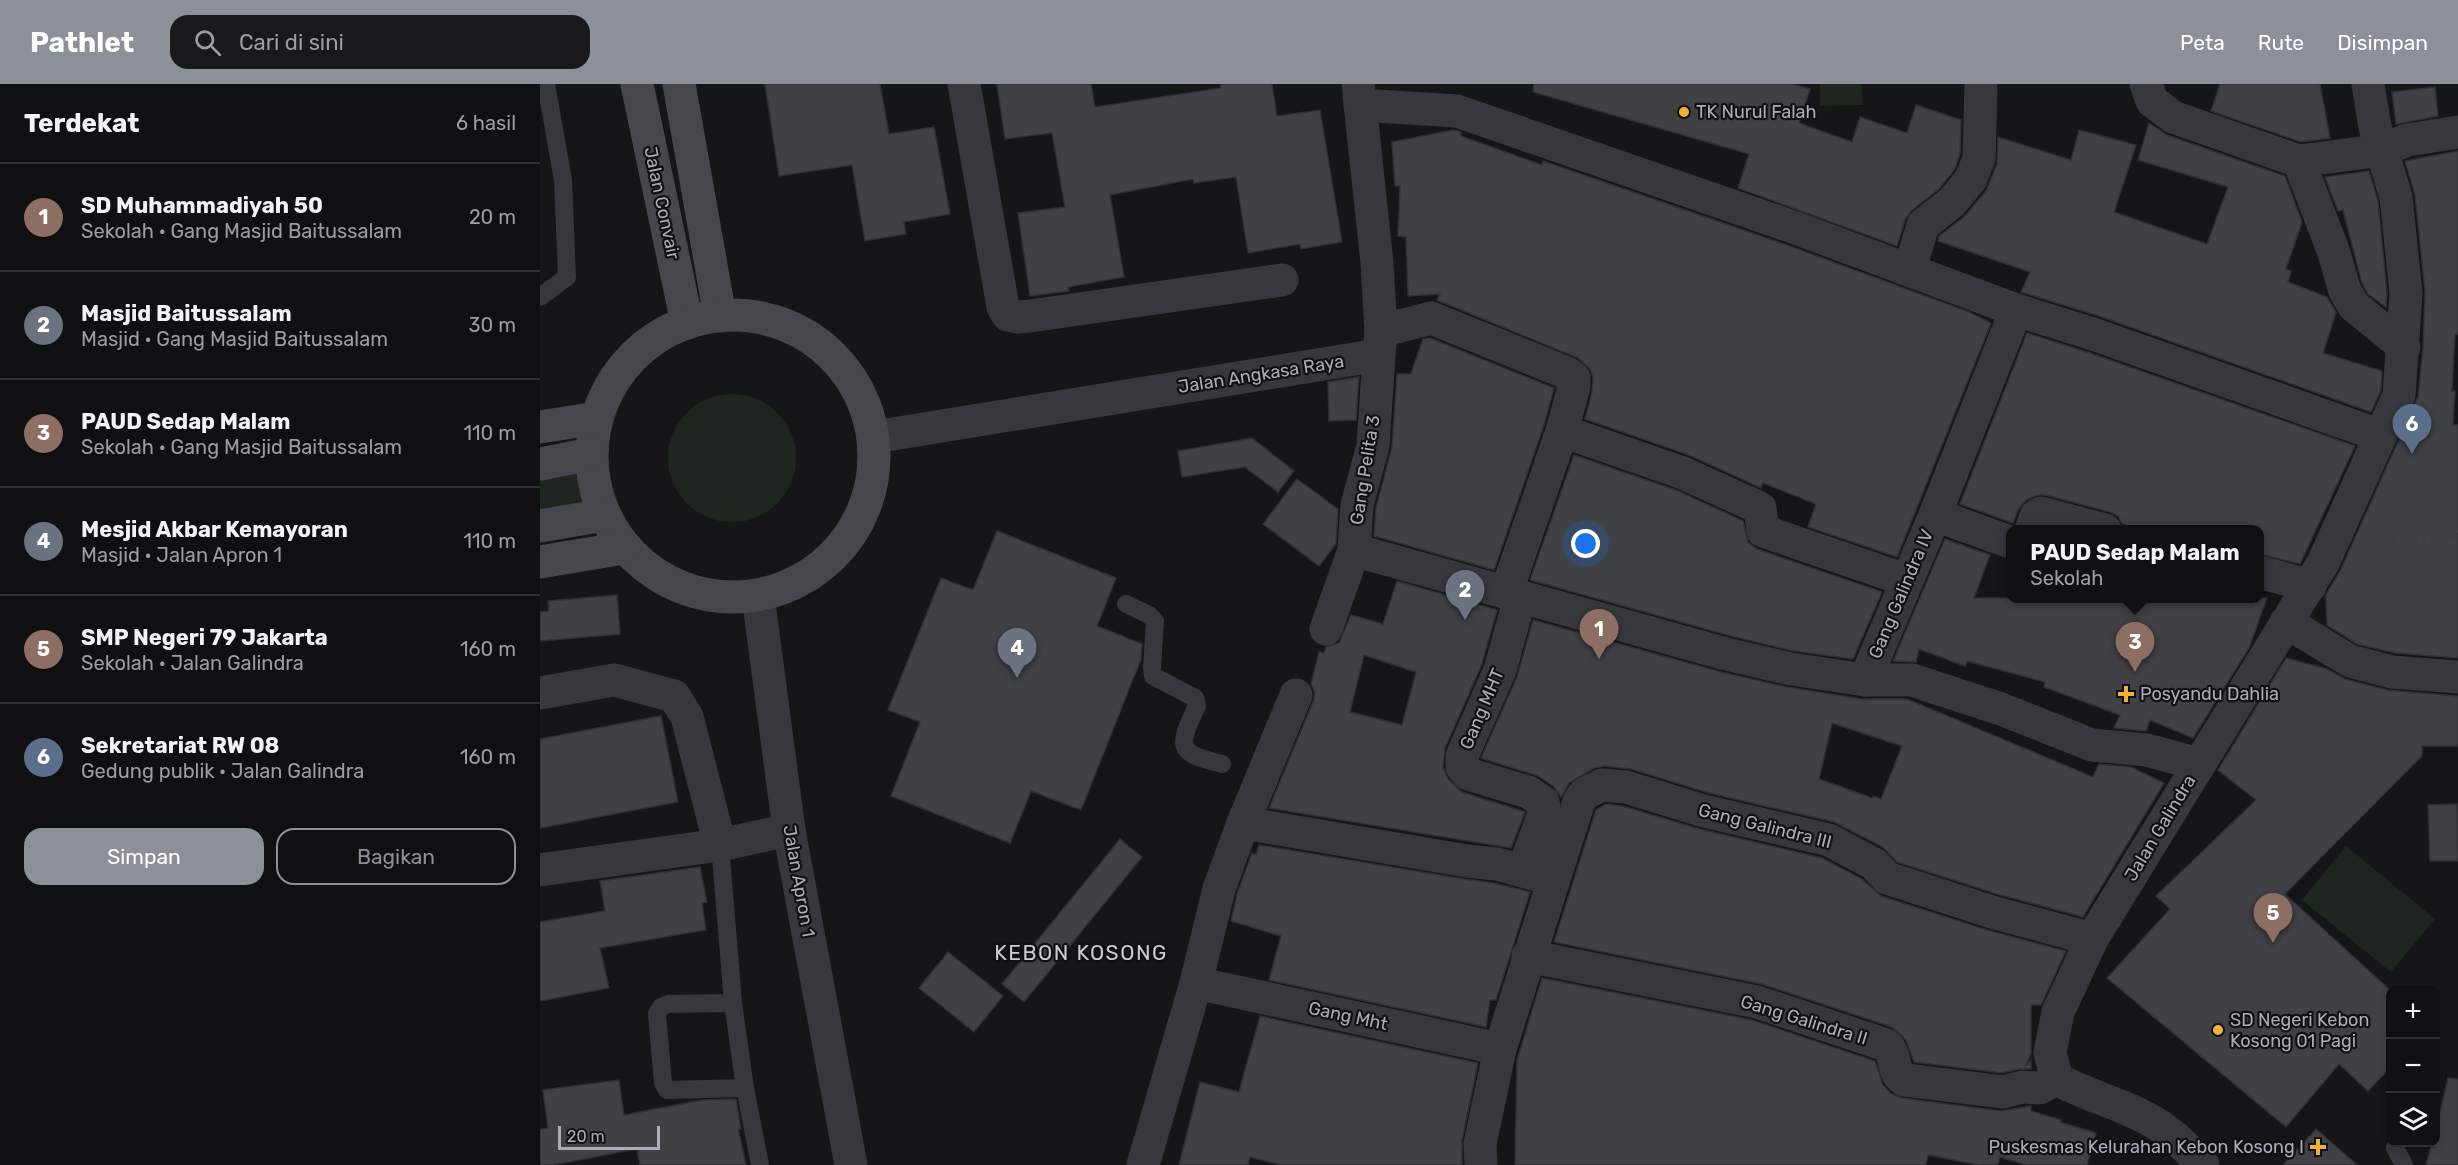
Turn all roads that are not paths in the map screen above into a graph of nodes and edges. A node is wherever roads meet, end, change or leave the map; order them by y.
1 (546, 84) edge
2 (637, 84) edge
3 (679, 84) edge
4 (964, 84) edge
5 (1982, 84) edge
6 (2146, 84) edge
7 (2368, 84) edge
8 (1359, 94) edge
9 (2458, 132) edge
10 (2383, 150) junction
11 (2299, 161) junction
12 (1910, 269) junction
13 (1282, 280) dead end
14 (540, 297) edge
15 (2016, 310) junction
16 (720, 316) junction
17 (687, 323) junction
18 (1380, 343) junction
19 (2404, 347) junction
20 (597, 418) junction
21 (540, 427) edge
22 (1562, 431) junction
23 (2379, 435) junction
24 (874, 437) junction
25 (591, 454) junction
26 (540, 464) edge
27 (603, 515) junction
28 (1935, 515) junction
29 (2033, 525) edge
30 (2086, 525) edge
31 (540, 526) edge
32 (2006, 541) edge
33 (624, 548) junction
34 (1354, 550) junction
35 (540, 562) edge
36 (2264, 573) edge
37 (1906, 580) junction
38 (2310, 586) junction
39 (758, 596) junction
40 (1513, 596) junction
41 (1126, 604) dead end
42 (2286, 622) junction
43 (1326, 629) dead end
44 (2458, 677) edge
45 (1864, 680) junction
46 (540, 693) edge
47 (1296, 695) dead end
48 (1222, 764) dead end
49 (2198, 765) junction
50 (1243, 823) junction
51 (789, 830) junction
52 (720, 845) junction
53 (540, 870) edge
54 (1523, 871) junction
55 (1555, 881) junction
56 (2092, 939) junction
57 (1528, 956) junction
58 (1196, 982) junction
59 (733, 1004) junction
60 (1500, 1049) junction
61 (2057, 1079) junction
62 (745, 1088) junction
63 (2395, 1148) dead end
64 (2191, 1160) edge
65 (760, 1165) edge
66 (852, 1165) edge
67 (1143, 1165) edge
68 (1481, 1165) edge
69 (2404, 1165) edge

1 - 14 lane
2 - 17 street, Jalan Convair
3 - 16 street, Jalan Convair
4 - 13 street
5 - 12 street
6 - 11 street
7 - 10 street, Jalan Galindra
8 - 12 street
8 - 18 street
9 - 10 street
10 - 11 street
10 - 19 street, Jalan Galindra
11 - 19 street
12 - 15 street
15 - 23 street
15 - 28 street
16 - 17 street
16 - 24 street
17 - 20 street
18 - 22 street, Jalan Angkasa Raya
18 - 24 street, Jalan Angkasa Raya
18 - 34 street, Gang Pelita 3
19 - 23 street, Jalan Galindra
20 - 21 street
20 - 25 street
22 - 37 street
22 - 40 street, Jalan Angkasa Raya
23 - 38 street, Jalan Galindra
24 - 39 street
25 - 26 street
25 - 27 street
27 - 31 street
27 - 33 street
28 - 32 street, Gang Galindra IV
28 - 37 street, Gang Galindra IV
29 - 30 street
33 - 35 street
33 - 39 street
34 - 40 street
34 - 43 street
36 - 38 street
37 - 45 street, Gang Galindra IV
38 - 42 street, Jalan Galindra
39 - 51 street, Jalan Apron 1
40 - 45 street
40 - 54 street, Gang MHT
41 - 48 lane
42 - 44 street
42 - 49 street, Jalan Galindra
45 - 49 street
46 - 52 street
47 - 50 street
49 - 56 street, Jalan Galindra
50 - 54 street
50 - 58 street
51 - 52 street
51 - 66 street, Jalan Apron 1
52 - 53 street
52 - 59 lane
54 - 55 street
55 - 56 street, Gang Galindra III
55 - 57 street
56 - 61 street, Jalan Galindra
57 - 60 street
57 - 61 street, Gang Galindra II
58 - 60 street, Gang Mht
58 - 67 street
59 - 62 lane
59 - 62 lane
60 - 68 street
61 - 64 street
62 - 65 lane
63 - 69 lane

